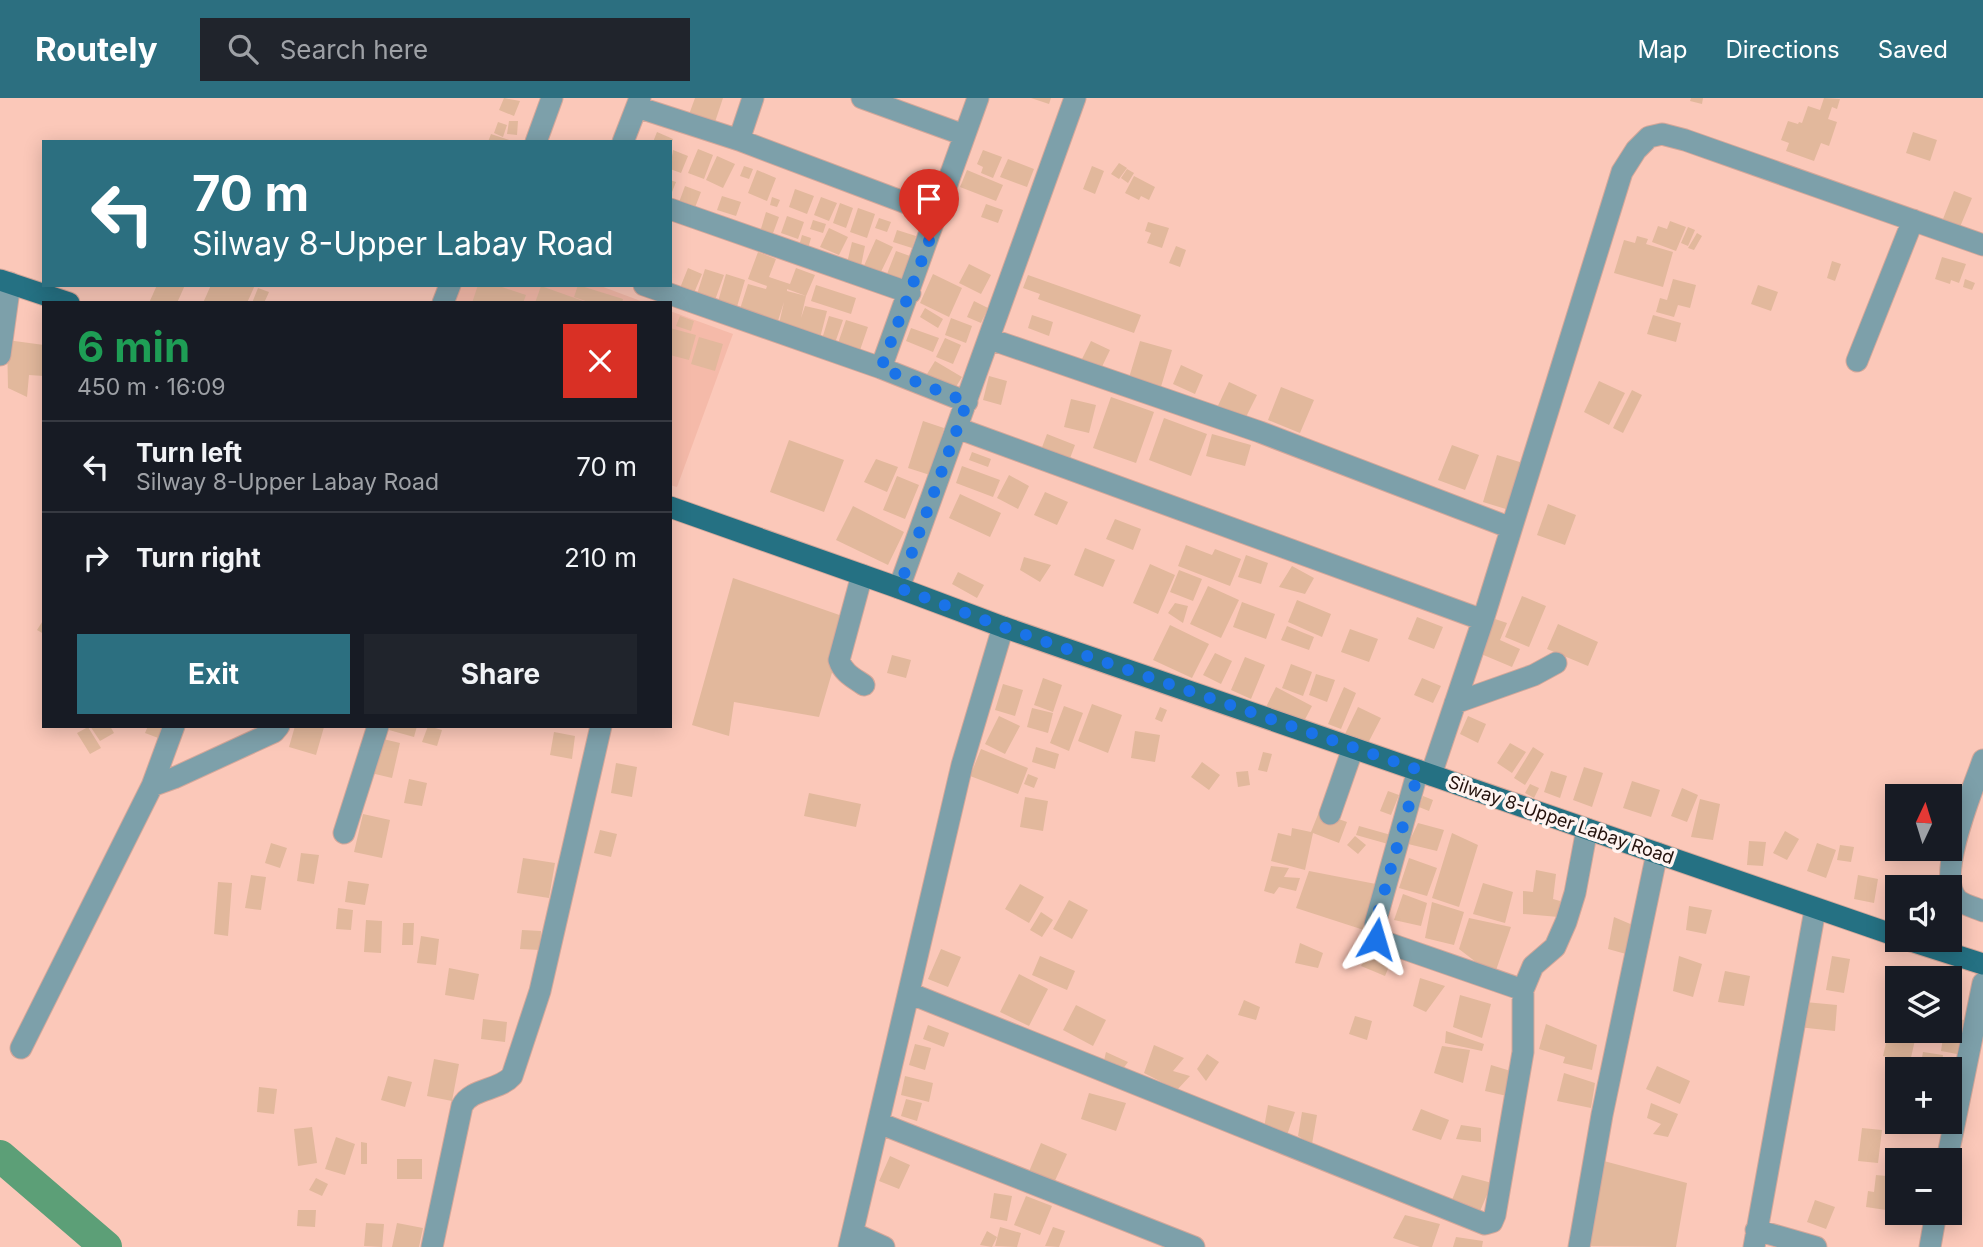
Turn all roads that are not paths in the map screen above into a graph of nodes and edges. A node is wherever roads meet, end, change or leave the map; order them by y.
1 (552, 98) edge
2 (752, 98) edge
3 (862, 98) edge
4 (978, 98) edge
5 (1075, 98) edge
6 (638, 102) edge
7 (964, 135) junction
8 (537, 140) edge
9 (624, 140) edge
10 (739, 140) junction
11 (672, 210) edge
12 (938, 215) junction
13 (1913, 220) junction
14 (1983, 245) edge
15 (5, 282) edge
16 (650, 287) edge
17 (909, 293) junction
18 (63, 301) edge
19 (990, 339) junction
20 (0, 355) edge
21 (1857, 361) dead end
22 (881, 368) junction
23 (967, 402) junction
24 (957, 428) junction
25 (672, 508) edge
26 (1511, 528) junction
27 (862, 575) junction
28 (899, 588) junction
29 (1483, 620) junction
30 (1003, 627) junction
31 (1556, 663) dead end
32 (864, 685) dead end
33 (1455, 703) junction
34 (173, 728) edge
35 (277, 728) edge
36 (377, 728) edge
37 (601, 728) edge
38 (1353, 748) junction
39 (1983, 760) edge
40 (1425, 772) junction
41 (152, 786) junction
42 (1330, 814) dead end
43 (1587, 830) junction
44 (344, 834) dead end
45 (1657, 853) junction
46 (1815, 910) junction
47 (1983, 911) edge
48 (1885, 932) edge
49 (1946, 952) edge
50 (1983, 964) edge
51 (1983, 983) edge
52 (1523, 990) junction
53 (909, 993) junction
54 (21, 1048) dead end
55 (879, 1124) junction
56 (1949, 1148) edge
57 (1934, 1225) edge
58 (1755, 1238) edge
59 (851, 1240) edge
60 (432, 1247) edge
61 (884, 1247) edge
62 (1194, 1247) edge
63 (1579, 1247) edge
64 (1816, 1247) edge
65 (1930, 1247) edge

1 - 8 street
2 - 10 street
3 - 7 street
4 - 7 street
5 - 19 street
6 - 9 street
6 - 10 street
7 - 12 street
10 - 12 street
11 - 17 street
12 - 17 street
13 - 14 street
13 - 21 street
13 - 26 street
15 - 18 main road
15 - 20 street
16 - 22 street
17 - 22 street
19 - 23 street
19 - 26 street
22 - 23 street
23 - 24 street
24 - 28 street
24 - 29 street
25 - 27 main road, Silway 8-Upper Labay Road
26 - 29 street
27 - 28 main road, Silway 8-Upper Labay Road
27 - 32 street
28 - 30 main road, Silway 8-Upper Labay Road
29 - 33 street
30 - 38 main road, Silway 8-Upper Labay Road
30 - 53 street
31 - 33 street
33 - 40 street
34 - 41 street
35 - 41 street
36 - 44 street
37 - 60 street
38 - 40 main road, Silway 8-Upper Labay Road
38 - 42 street
39 - 47 street
40 - 43 main road, Silway 8-Upper Labay Road
40 - 52 street
41 - 54 street
43 - 45 main road, Silway 8-Upper Labay Road
43 - 52 street
45 - 46 main road, Silway 8-Upper Labay Road
45 - 63 street
46 - 48 main road, Silway 8-Upper Labay Road
46 - 58 street
49 - 50 main road
51 - 56 street
52 - 53 street
53 - 55 street
55 - 59 street
55 - 62 street
57 - 65 street
58 - 64 street
59 - 61 street

